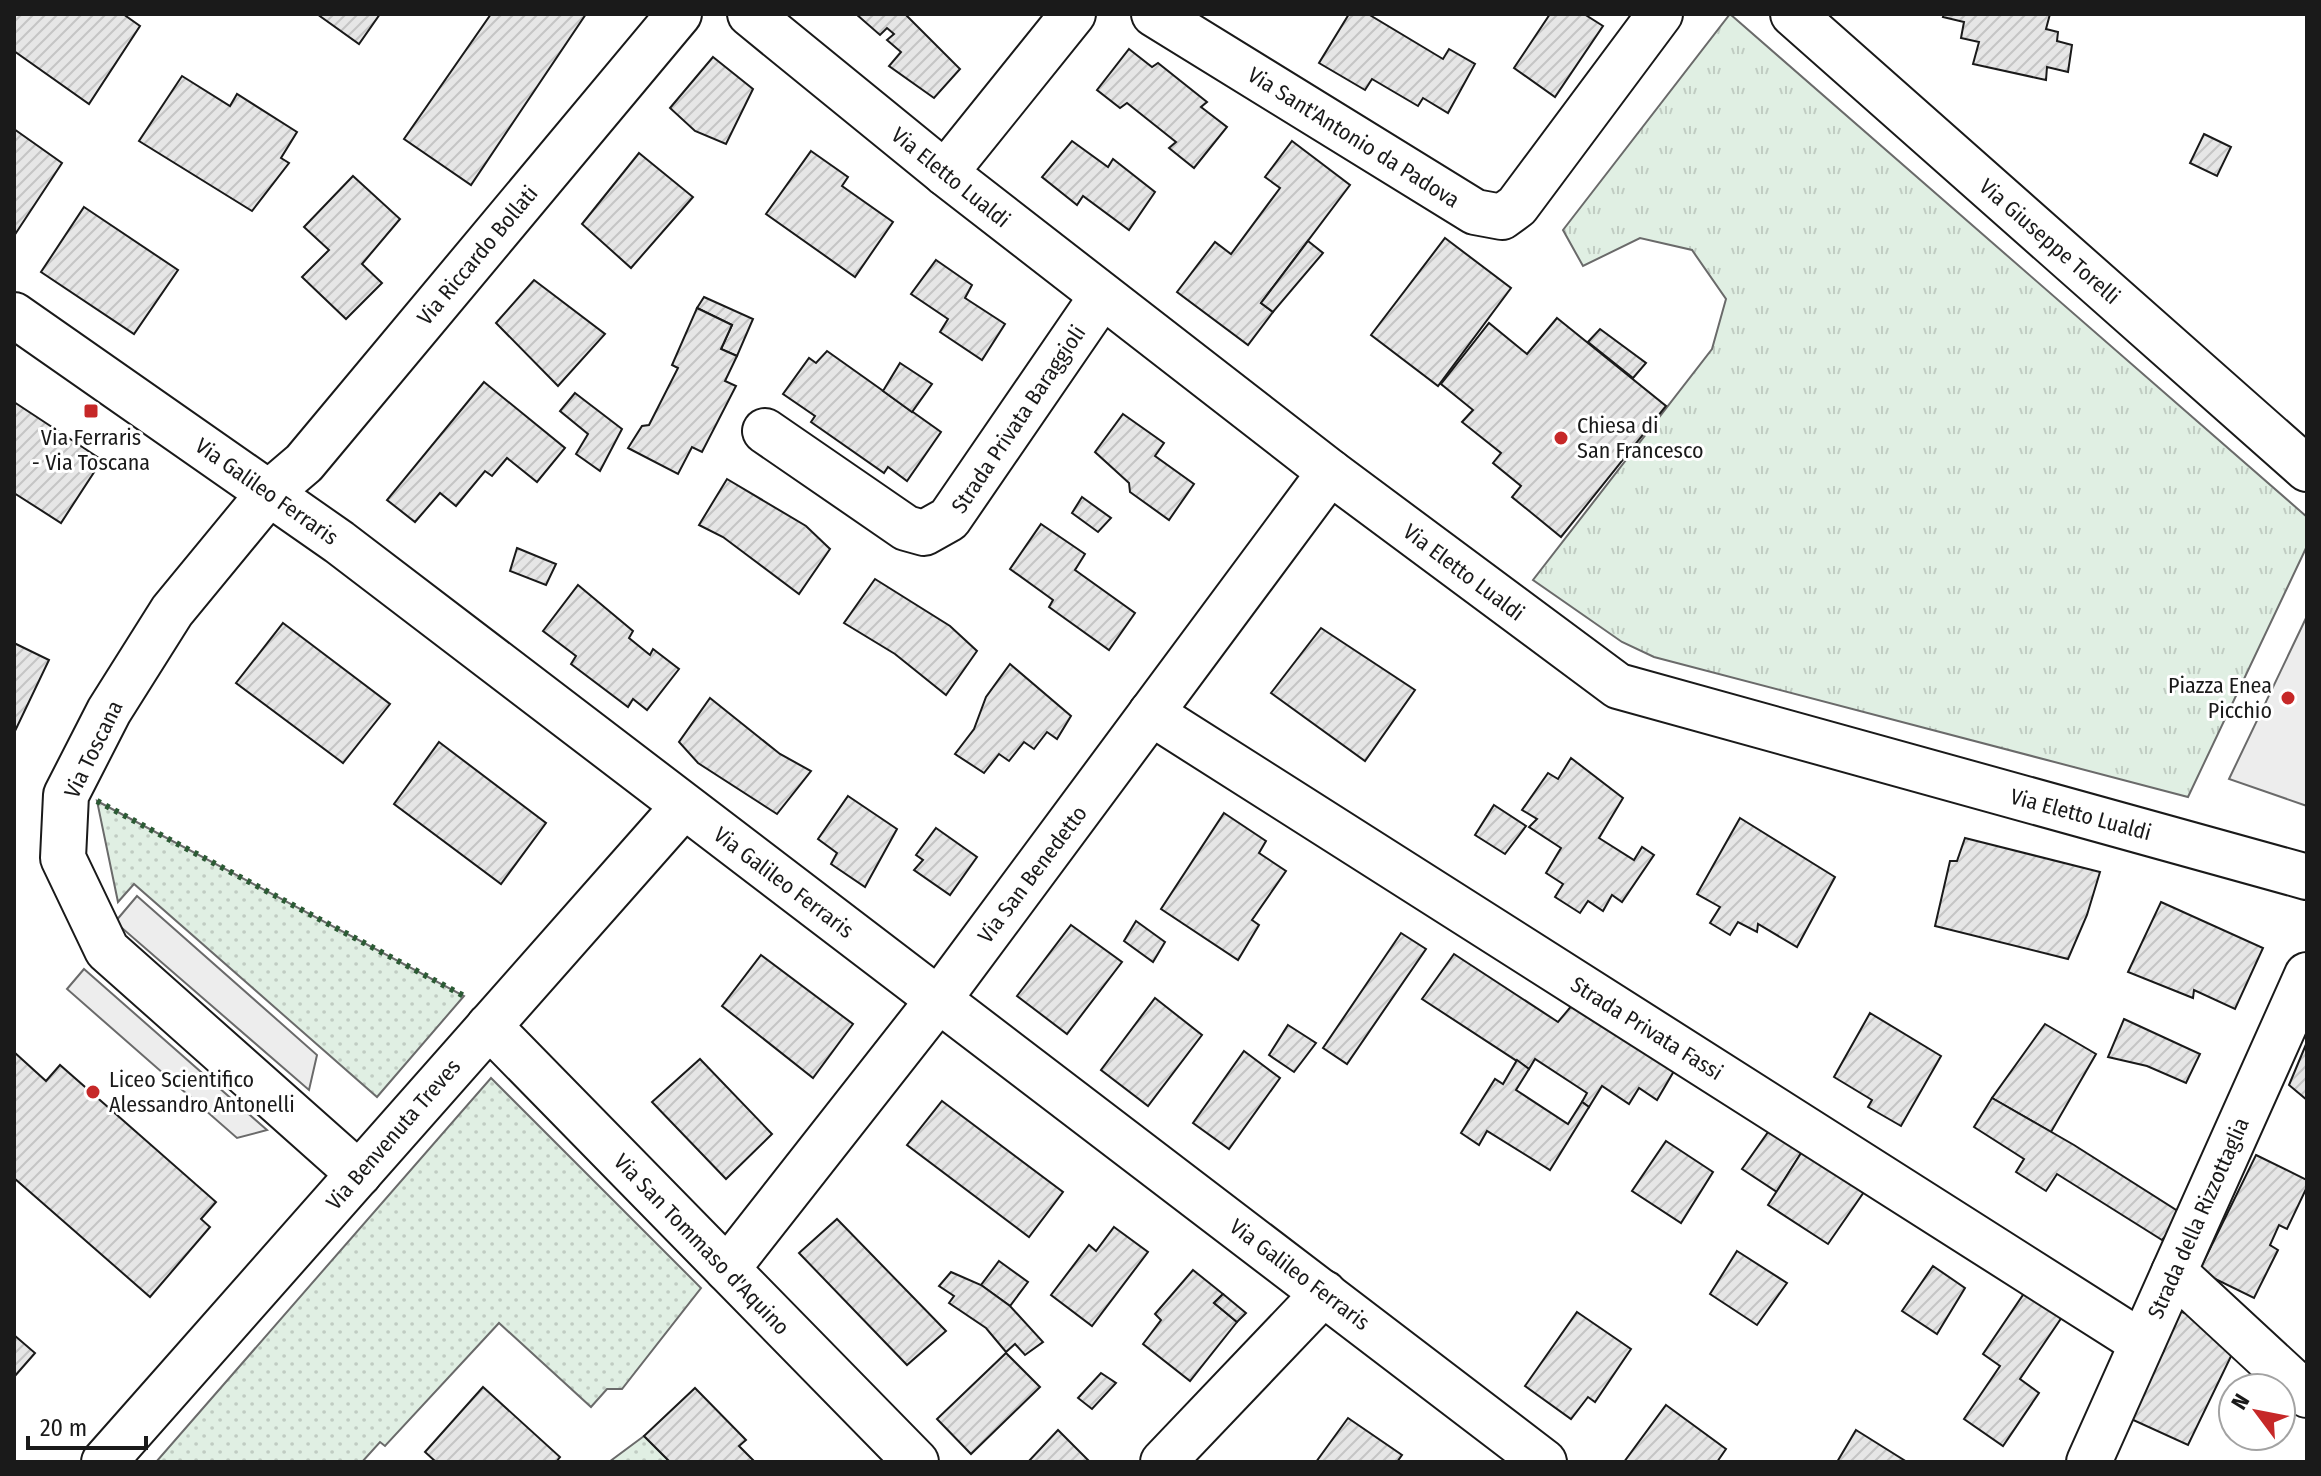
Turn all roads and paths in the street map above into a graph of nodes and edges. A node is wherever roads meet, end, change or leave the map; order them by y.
1 (679, 14) edge
2 (750, 14) edge
3 (1073, 14) edge
4 (1154, 14) edge
5 (1660, 14) edge
6 (1793, 14) edge
7 (945, 173) junction
8 (1102, 296) junction
9 (14, 315) edge
10 (765, 431) dead end
11 (2307, 469) edge
12 (1330, 472) junction
13 (270, 492) junction
14 (1151, 713) junction
15 (683, 807) junction
16 (2307, 877) edge
17 (2307, 975) edge
18 (939, 999) junction
19 (489, 1026) junction
20 (359, 1174) junction
21 (727, 1269) junction
22 (2174, 1272) junction
23 (1324, 1293) junction
24 (2142, 1343) junction
25 (2307, 1395) edge
26 (104, 1462) edge
27 (916, 1462) edge
28 (1163, 1462) edge
29 (1544, 1462) edge
30 (2089, 1462) edge

1 - 13 street, Via Riccardo Bollati
2 - 7 street, Via Eletto Lualdi
3 - 7 street
4 - 5 street, Via Sant'Antonio da Padova
6 - 11 street, Via Giuseppe Torelli
7 - 8 street, Via Eletto Lualdi
8 - 10 street, Strada Privata Baraggioli
8 - 12 street, Via Eletto Lualdi
9 - 13 street, Via Galileo Ferraris
12 - 14 street, Via San Benedetto
12 - 16 street, Via Eletto Lualdi
13 - 15 street, Via Galileo Ferraris
13 - 20 street, Via Toscana
14 - 18 street, Via San Benedetto
14 - 24 street, Strada Privata Fassi
15 - 18 street, Via Galileo Ferraris
15 - 19 street, Via Benvenuta Treves
17 - 22 street, Strada della Rizzottaglia
18 - 21 street, Via San Benedetto
18 - 23 street, Via Galileo Ferraris
19 - 20 street, Via Benvenuta Treves
19 - 21 street, Via San Tommaso d'Aquino
20 - 26 street, Via Benvenuta Treves
21 - 27 street, Via San Tommaso d'Aquino
22 - 24 street, Strada della Rizzottaglia
22 - 25 street
23 - 28 street
23 - 29 street, Via Galileo Ferraris
24 - 30 street, Strada della Rizzottaglia

